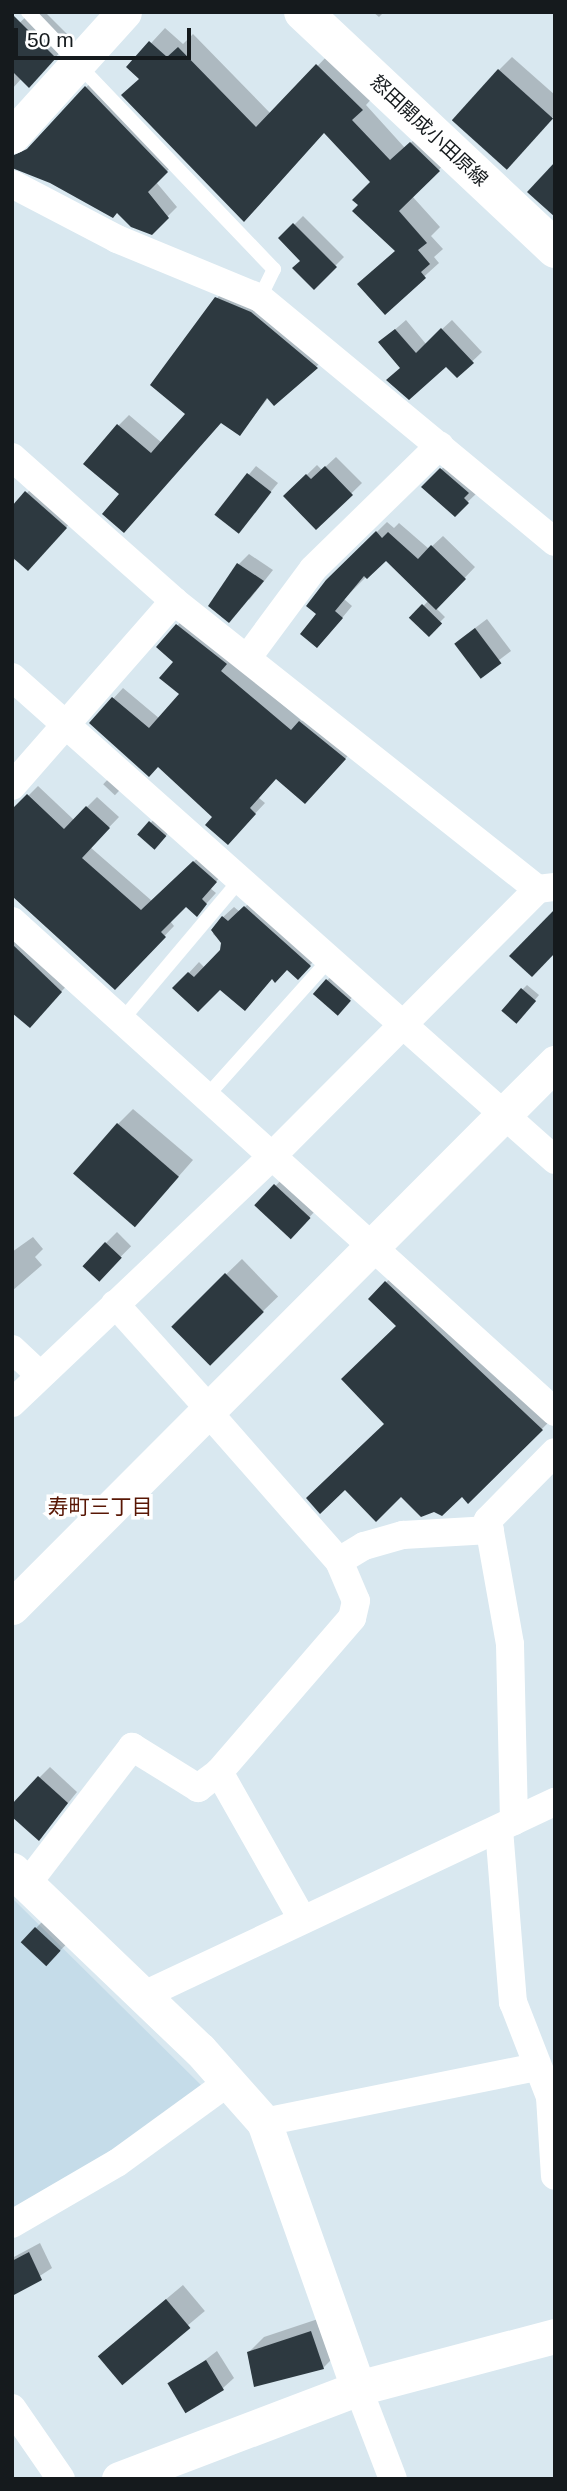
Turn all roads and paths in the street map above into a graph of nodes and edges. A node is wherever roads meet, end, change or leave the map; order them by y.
1 (28, 12) edge
2 (124, 12) edge
3 (303, 12) edge
4 (76, 64) junction
5 (12, 136) edge
6 (12, 184) edge
7 (555, 249) edge
8 (260, 298) junction
9 (440, 445) junction
10 (12, 457) edge
11 (555, 542) edge
12 (174, 601) junction
13 (248, 657) junction
14 (12, 677) edge
15 (67, 725) junction
16 (12, 786) edge
17 (240, 880) junction
18 (547, 888) edge
19 (12, 921) edge
20 (329, 960) junction
21 (122, 1020) junction
22 (404, 1027) junction
23 (555, 1063) edge
24 (206, 1097) junction
25 (503, 1114) junction
26 (272, 1156) junction
27 (555, 1160) edge
28 (374, 1248) junction
29 (115, 1304) junction
30 (12, 1349) edge
31 (40, 1375) junction
32 (12, 1403) edge
33 (209, 1411) junction
34 (555, 1412) edge
35 (555, 1452) edge
36 (490, 1530) junction
37 (339, 1561) junction
38 (12, 1606) edge
39 (219, 1772) junction
40 (555, 1802) edge
41 (507, 1825) junction
42 (20, 1877) edge
43 (302, 1919) junction
44 (142, 1996) junction
45 (537, 2067) junction
46 (230, 2081) junction
47 (552, 2097) edge
48 (264, 2122) junction
49 (555, 2176) edge
50 (12, 2224) edge
51 (555, 2336) edge
52 (358, 2388) junction
53 (12, 2408) edge
54 (61, 2479) edge
55 (119, 2479) edge
56 (393, 2479) edge

1 - 4 lane
2 - 4 street
3 - 7 main road, 怒田開成小田原線
4 - 5 street
4 - 8 lane
6 - 8 street
8 - 9 street
9 - 11 street
9 - 13 street
10 - 12 street
12 - 13 street
12 - 15 street
13 - 18 street
14 - 15 street
15 - 16 street
15 - 17 street
17 - 20 street
17 - 21 lane
18 - 22 street
19 - 21 street
20 - 22 street
20 - 24 lane
21 - 24 street
22 - 25 street
22 - 26 street
23 - 25 street
24 - 26 street
25 - 27 street
25 - 28 street
26 - 28 street
26 - 29 street
28 - 33 street
28 - 34 street
29 - 31 street
29 - 33 street
30 - 31 street
31 - 32 street
33 - 37 street
33 - 38 street
35 - 36 street
36 - 37 street
36 - 41 street
37 - 39 street
39 - 42 street
39 - 43 street
40 - 41 street
41 - 43 street
41 - 45 street
42 - 44 street
43 - 44 street
44 - 46 street
45 - 47 street
45 - 48 street
46 - 48 street
46 - 50 street
47 - 49 street
48 - 52 street
51 - 52 street
52 - 55 street
52 - 56 street
53 - 54 street

